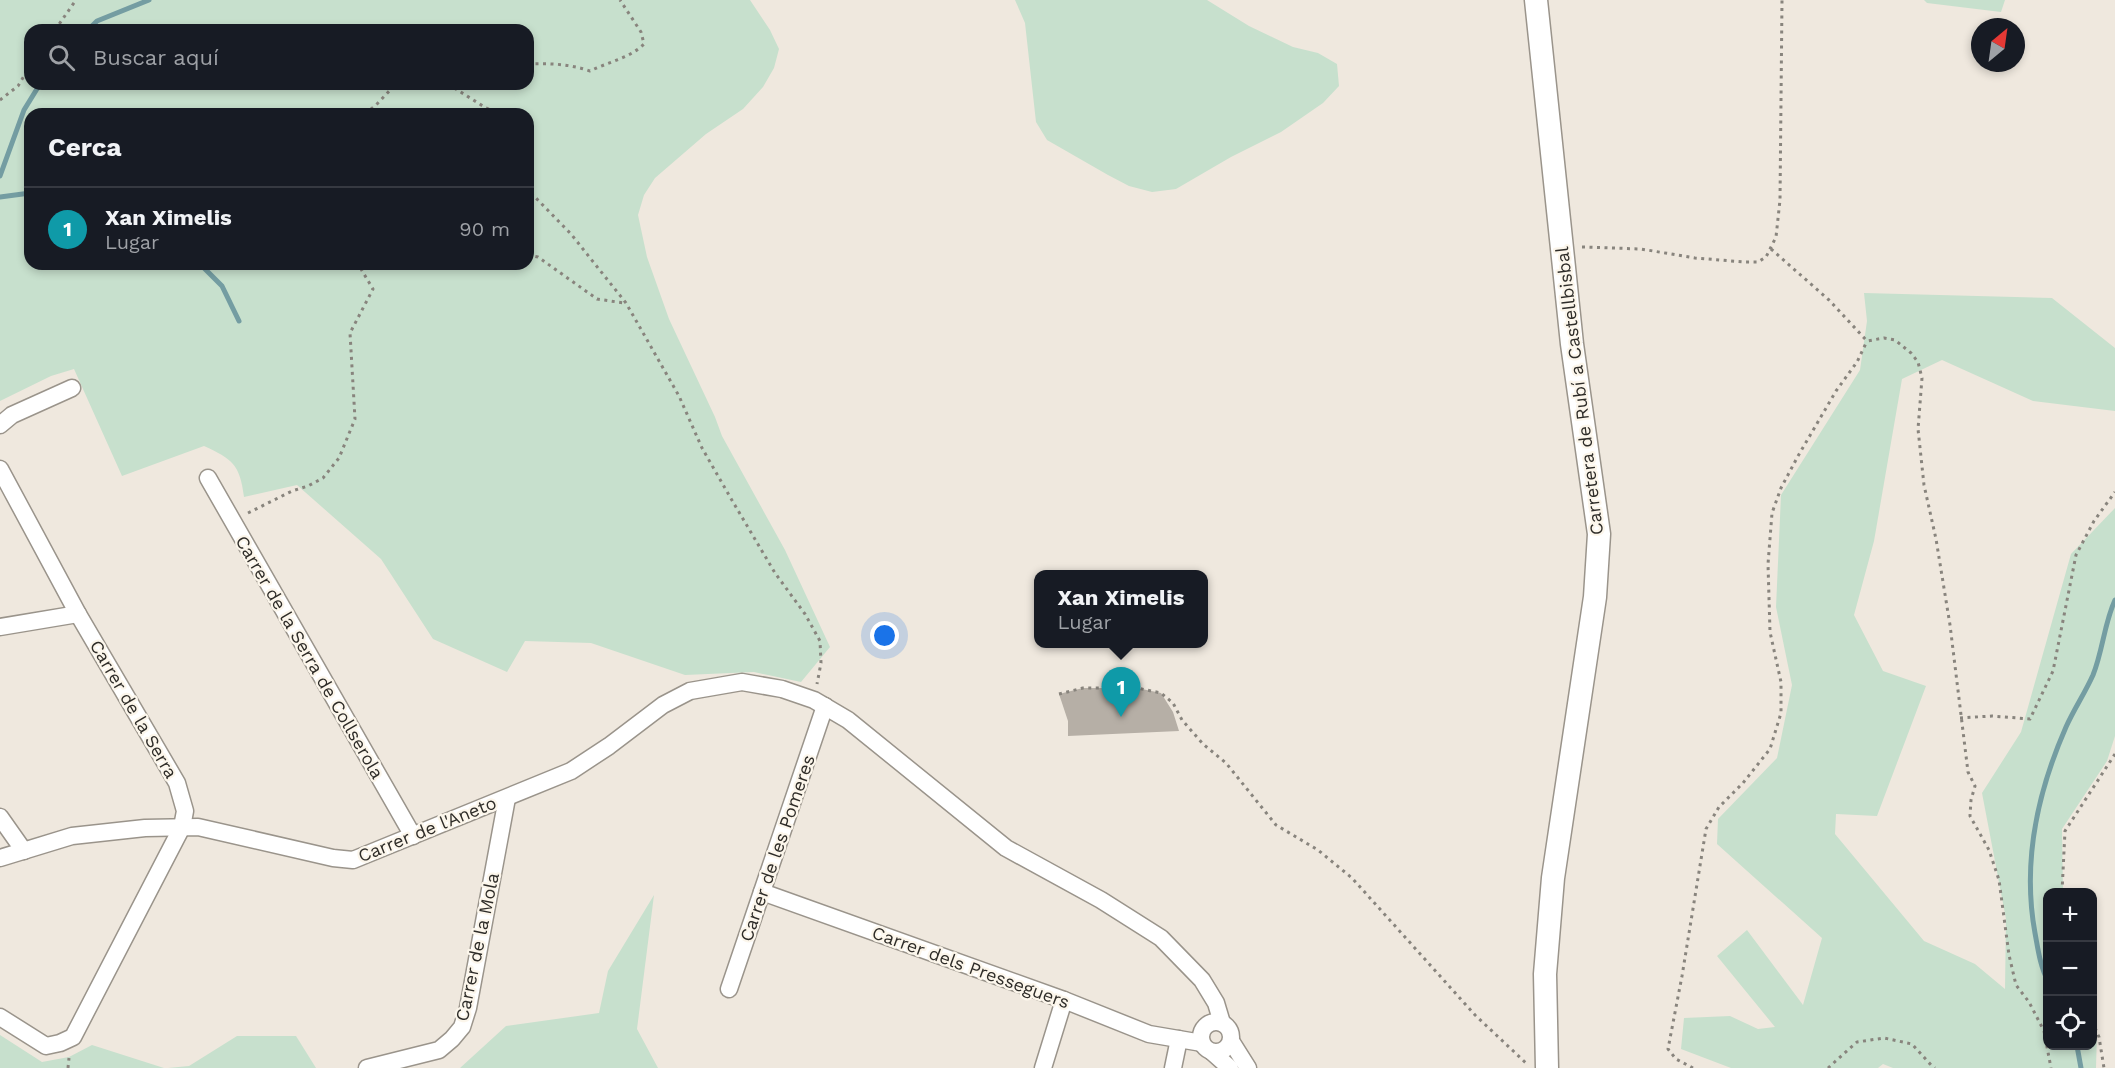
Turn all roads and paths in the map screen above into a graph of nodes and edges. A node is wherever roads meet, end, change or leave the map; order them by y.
1 (76, 0) edge
2 (620, 0) edge
3 (1536, 0) edge
4 (1782, 0) edge
5 (59, 24) edge
6 (534, 64) edge
7 (24, 76) edge
8 (390, 90) edge
9 (458, 90) edge
10 (0, 100) edge
11 (372, 108) edge
12 (486, 108) edge
13 (534, 196) edge
14 (1562, 247) junction
15 (1771, 249) junction
16 (534, 256) edge
17 (362, 270) edge
18 (626, 303) junction
19 (1867, 341) junction
20 (72, 388) dead end
21 (0, 425) edge
22 (0, 469) edge
23 (208, 478) dead end
24 (2115, 492) edge
25 (229, 515) junction
26 (78, 614) junction
27 (0, 627) edge
28 (1059, 694) dead end
29 (820, 703) junction
30 (1960, 718) junction
31 (2115, 754) edge
32 (507, 798) junction
33 (0, 817) edge
34 (182, 827) junction
35 (413, 836) junction
36 (24, 850) junction
37 (0, 858) edge
38 (2062, 888) edge
39 (762, 892) junction
40 (1202, 980) junction
41 (729, 989) dead end
42 (1064, 1000) junction
43 (0, 1017) edge
44 (1222, 1023) junction
45 (2097, 1032) edge
46 (1205, 1038) junction
47 (1179, 1039) junction
48 (1231, 1041) junction
49 (367, 1068) edge
50 (1042, 1068) edge
51 (1173, 1068) edge
52 (1230, 1068) edge
53 (1248, 1068) edge
54 (1532, 1068) edge
55 (1547, 1068) edge
56 (1693, 1068) edge
57 (1828, 1068) edge
58 (1935, 1068) edge
59 (2050, 1068) edge
60 (2104, 1068) edge

1 - 5 path
2 - 6 path
3 - 14 street, Carretera de Rubí a Castellbisbal
4 - 15 path
7 - 10 path
8 - 11 path
9 - 12 path
13 - 18 path
14 - 15 path
14 - 55 street, Carretera de Rubí a Castellbisbal
15 - 19 path
16 - 18 path
17 - 25 path
18 - 29 path
19 - 30 path
19 - 56 path
20 - 21 street
22 - 26 street, Carrer de la Serra
23 - 25 street, Carrer de la Serra de Collserola
24 - 30 path
25 - 35 street, Carrer de la Serra de Collserola
26 - 27 street
26 - 34 street, Carrer de la Serra
28 - 54 path
29 - 32 street, Carrer de l'Aneto
29 - 39 street, Carrer de les Pomeres
29 - 40 street, Carrer de l'Aneto
30 - 59 path
31 - 38 path
32 - 35 street, Carrer de l'Aneto
32 - 49 street, Carrer de la Mola
33 - 36 street
34 - 35 street, Carrer de l'Aneto
34 - 36 street, Carrer de l'Aneto
34 - 43 street, Carrer de la Serra
36 - 37 street, Carrer de l'Aneto
39 - 41 street, Carrer de les Pomeres
39 - 42 street, Carrer dels Presseguers
40 - 44 street, Carrer de l'Aneto
40 - 46 street
42 - 47 street, Carrer dels Presseguers
42 - 50 street
44 - 46 street
44 - 48 street
45 - 60 path
46 - 47 street
46 - 48 street
46 - 52 street
47 - 51 street
48 - 53 street
57 - 58 path

